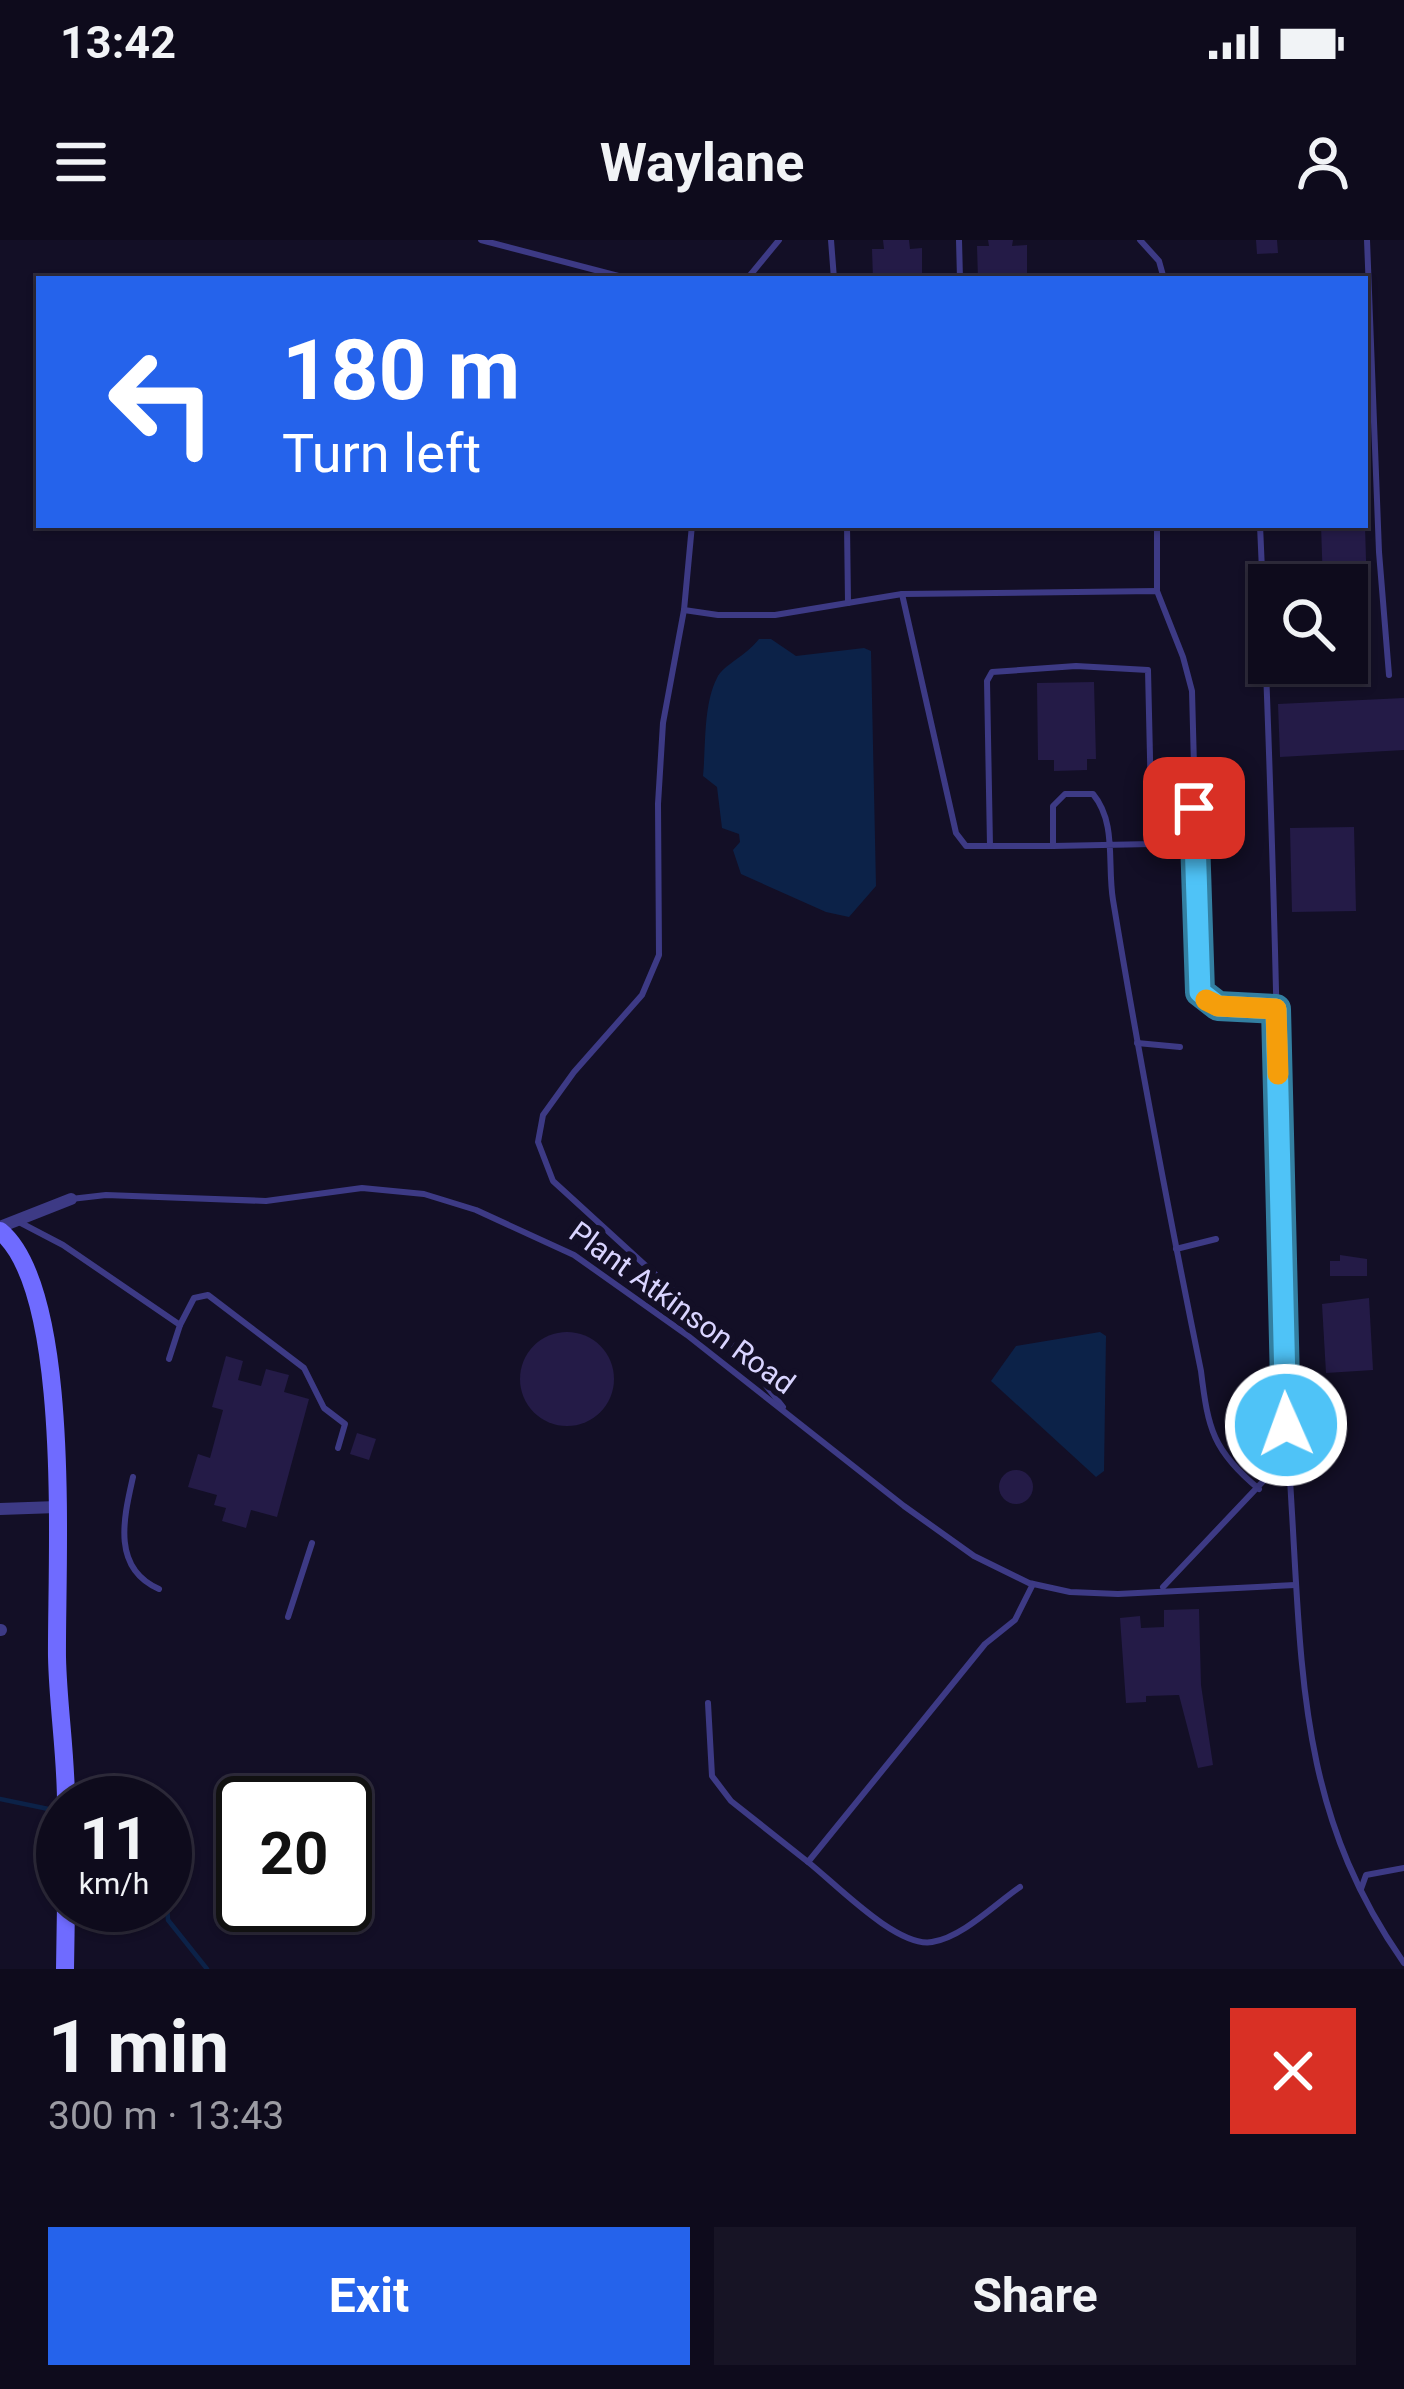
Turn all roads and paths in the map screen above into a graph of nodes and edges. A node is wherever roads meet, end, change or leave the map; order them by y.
1 (481, 240) edge
2 (779, 240) edge
3 (830, 240) edge
4 (959, 240) edge
5 (1140, 240) edge
6 (1367, 240) edge
7 (618, 276) edge
8 (749, 276) edge
9 (834, 276) edge
10 (960, 276) edge
11 (1163, 276) edge
12 (692, 528) edge
13 (847, 528) edge
14 (1157, 528) edge
15 (1260, 528) edge
16 (1157, 591) junction
17 (902, 594) junction
18 (848, 603) junction
19 (684, 610) junction
20 (1389, 675) dead end
21 (1109, 845) junction
22 (990, 846) junction
23 (1054, 847) junction
24 (1276, 1009) junction
25 (1137, 1043) junction
26 (1180, 1048) dead end
27 (71, 1199) joint
28 (5, 1226) edge
29 (1216, 1239) dead end
30 (1176, 1250) junction
31 (180, 1325) junction
32 (169, 1359) dead end
33 (789, 1415) junction
34 (338, 1448) dead end
35 (1288, 1454) junction
36 (133, 1477) dead end
37 (1259, 1489) junction
38 (57, 1507) junction
39 (0, 1509) edge
40 (312, 1543) dead end
41 (1033, 1584) junction
42 (1296, 1585) junction
43 (159, 1589) dead end
44 (1161, 1590) junction
45 (288, 1617) dead end
46 (708, 1703) dead end
47 (65, 1776) edge
48 (808, 1862) junction
49 (1404, 1868) edge
50 (1020, 1887) dead end
51 (1360, 1893) junction
52 (66, 1932) edge
53 (1404, 1963) edge
54 (65, 1969) edge

1 - 7 lane
2 - 8 lane
3 - 9 lane
4 - 10 lane
5 - 11 lane
6 - 20 lane
12 - 19 lane
13 - 18 lane
14 - 16 lane
15 - 24 lane
16 - 17 lane
16 - 24 lane
17 - 18 lane
17 - 22 lane
18 - 19 lane
19 - 33 lane
21 - 22 lane
21 - 23 lane
21 - 23 lane
21 - 25 lane
22 - 23 lane
24 - 35 lane
25 - 26 lane
25 - 30 lane
27 - 28 street, Plant Atkinson Road
27 - 33 lane, Plant Atkinson Road
28 - 31 lane
28 - 38 street
29 - 30 lane
30 - 37 lane
31 - 32 lane
31 - 34 lane
33 - 41 lane, Plant Atkinson Road
35 - 37 lane
35 - 42 lane
36 - 43 lane
37 - 44 lane
38 - 39 street
38 - 47 street
40 - 45 lane
41 - 44 lane, Plant Atkinson Road
41 - 48 lane
42 - 44 lane, Plant Atkinson Road
42 - 51 lane
46 - 48 lane
48 - 50 lane
49 - 51 lane
51 - 53 lane
52 - 54 street

